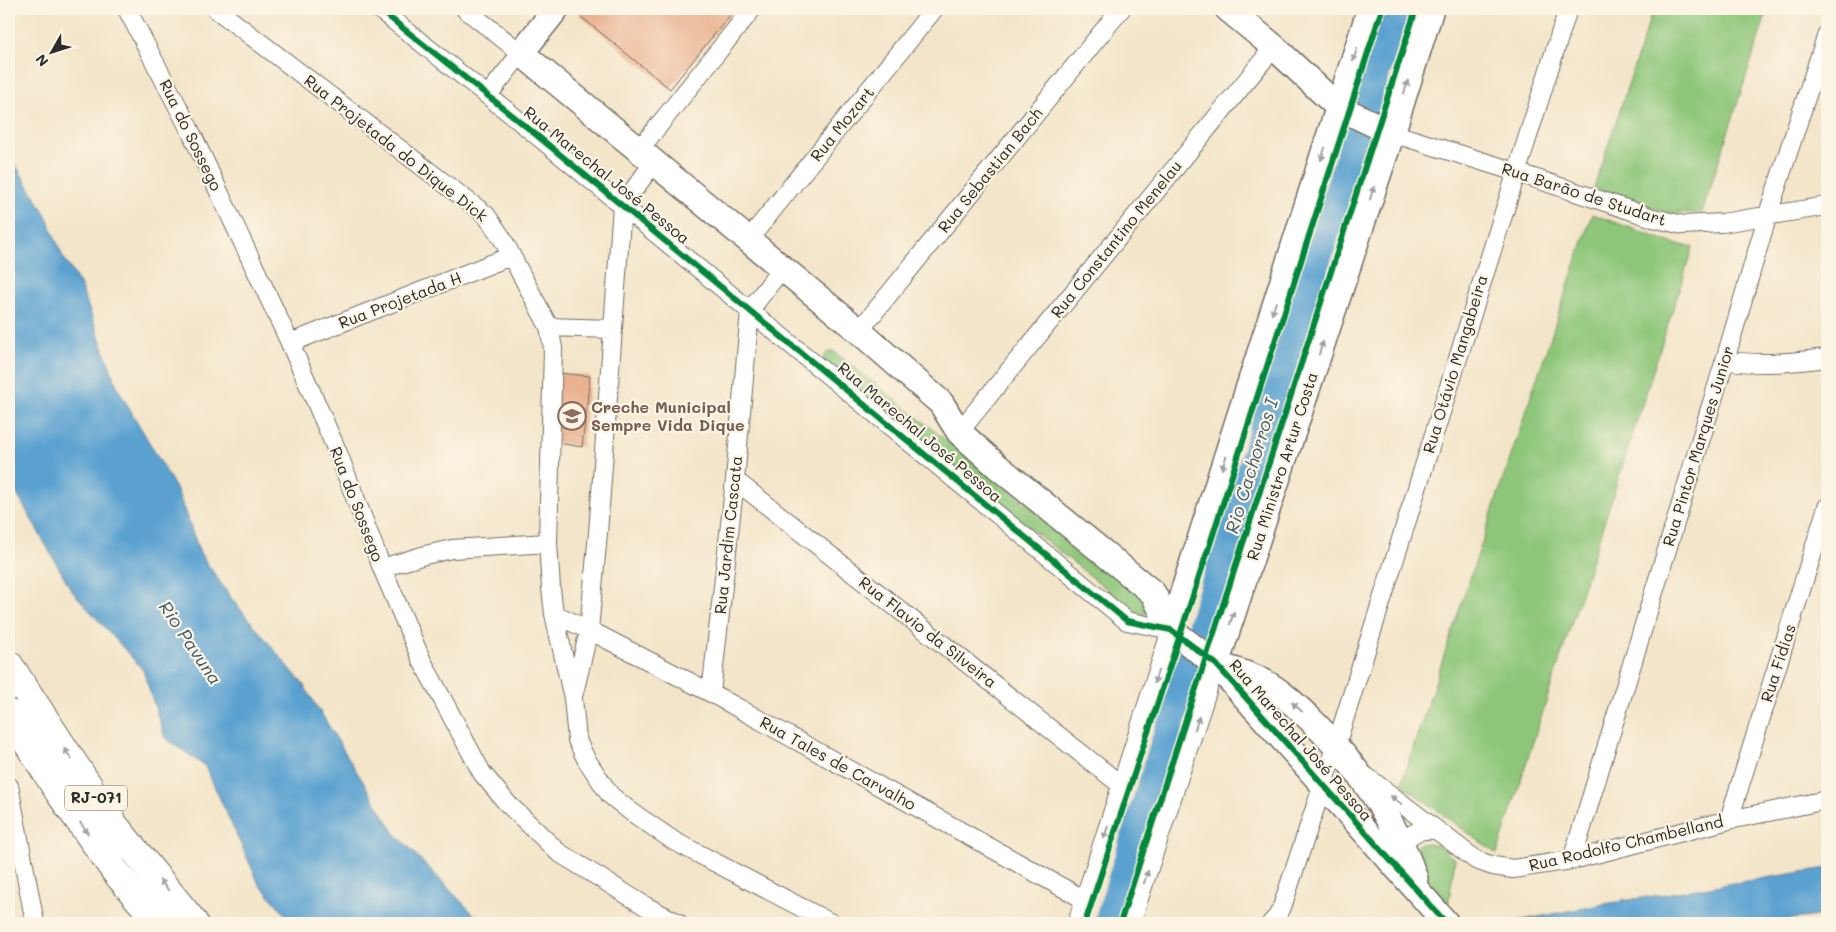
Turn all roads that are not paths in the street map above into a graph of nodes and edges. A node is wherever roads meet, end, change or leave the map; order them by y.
1 (127, 9) edge
2 (216, 9) edge
3 (379, 9) edge
4 (465, 9) edge
5 (556, 9) edge
6 (752, 9) edge
7 (934, 9) edge
8 (1120, 9) edge
9 (1228, 9) edge
10 (1370, 9) edge
11 (1431, 9) edge
12 (1568, 9) edge
13 (1827, 34) edge
14 (1274, 47) junction
15 (520, 53) junction
16 (488, 95) junction
17 (1343, 110) junction
18 (1386, 131) junction
19 (647, 156) junction
20 (1516, 172) junction
21 (622, 206) junction
22 (1827, 206) edge
23 (1768, 214) junction
24 (749, 239) junction
25 (511, 256) junction
26 (782, 268) junction
27 (750, 310) junction
28 (549, 327) junction
29 (612, 329) junction
30 (859, 331) junction
31 (290, 343) junction
32 (1827, 358) edge
33 (1725, 360) junction
34 (959, 432) junction
35 (735, 480) junction
36 (1827, 507) edge
37 (548, 543) junction
38 (382, 568) junction
39 (554, 614) junction
40 (589, 630) junction
41 (1177, 635) junction
42 (1210, 660) junction
43 (9, 665) edge
44 (711, 693) junction
45 (573, 698) junction
46 (9, 714) edge
47 (1327, 736) junction
48 (1354, 767) junction
49 (1323, 784) junction
50 (1121, 785) junction
51 (9, 786) edge
52 (1827, 800) edge
53 (1728, 820) junction
54 (1434, 830) junction
55 (1396, 854) junction
56 (1572, 860) junction
57 (1084, 900) junction
58 (35, 923) edge
59 (159, 923) edge
60 (194, 923) edge
61 (678, 923) edge
62 (831, 923) edge
63 (1077, 923) edge
64 (1131, 923) edge
65 (1271, 923) edge
66 (1446, 923) edge

1 - 31 street, Rua do Sossego
2 - 25 street, Rua Projetada do Dique Dick
3 - 16 street, Rua Marechal José Pessoa
4 - 15 street, Rua Marechal José Pessoa
5 - 15 street
6 - 19 street
7 - 24 street, Rua Mozart
8 - 30 street, Rua Sebastian Bach
9 - 14 street, Rua Barão de Studart
10 -> 17 street
18 -> 11 street, Rua Ministro Artur Costa
12 - 20 street, Rua Otávio Mangabeira
13 - 23 street, Rua Pintor Marques Junior
14 - 17 street, Rua Barão de Studart
14 - 34 street, Rua Constantino Menelau
15 - 16 street
15 - 19 street, Rua Marechal José Pessoa
16 - 21 street, Rua Marechal José Pessoa
17 - 18 street, Rua Barão de Studart
17 -> 41 street
18 - 20 street, Rua Barão de Studart
42 -> 18 street, Rua Ministro Artur Costa
19 - 21 street
19 - 24 street, Rua Marechal José Pessoa
20 - 23 street, Rua Barão de Studart
20 - 47 street, Rua Otávio Mangabeira
21 - 27 street, Rua Marechal José Pessoa
21 - 29 street
22 - 23 street, Rua Barão de Studart
23 - 33 street, Rua Pintor Marques Junior
24 - 26 street, Rua Marechal José Pessoa
25 - 28 street, Rua Projetada do Dique Dick
25 - 31 street, Rua Projetada H
26 - 27 street
26 - 30 street, Rua Marechal José Pessoa
27 - 35 street, Rua Jardim Cascata
27 - 41 street, Rua Marechal José Pessoa
28 - 29 street
28 - 37 street, Rua Projetada do Dique Dick
29 - 40 street
30 - 34 street, Rua Marechal José Pessoa
31 - 38 street, Rua do Sossego
32 - 33 street
33 - 56 street, Rua Pintor Marques Junior
34 - 41 street, Rua Marechal José Pessoa
35 - 44 street, Rua Jardim Cascata
35 - 50 street, Rua Flavio da Silveira
36 - 53 street, Rua Fídias
37 - 38 street
37 - 39 street, Rua Projetada do Dique Dick
38 - 61 street, Rua do Sossego
39 - 40 street, Rua Tales de Carvalho
39 - 45 street, Rua Projetada do Dique Dick
40 - 44 street, Rua Tales de Carvalho
40 - 45 street
41 - 42 street, Rua Marechal José Pessoa
41 -> 50 street
47 -> 42 street, Rua Marechal José Pessoa
42 - 49 street, Rua Marechal José Pessoa
64 -> 42 street, Rua Ministro Artur Costa
60 -> 43 highway, RJ-071
44 - 57 street, Rua Tales de Carvalho
45 - 62 street, Rua Projetada do Dique Dick
46 -> 59 highway, RJ-071
47 - 48 street, Rua Marechal José Pessoa
47 - 49 street, Rua Otávio Mangabeira
54 -> 48 street, Rua Rodolfo Chambelland
48 - 55 street, Rua Marechal José Pessoa
49 - 55 street, Rua Marechal José Pessoa
49 - 65 street, Rua Otávio Mangabeira
50 -> 57 street
51 - 58 street
52 - 53 street, Rua Rodolfo Chambelland
53 - 56 street, Rua Rodolfo Chambelland
54 - 55 street
54 - 56 street, Rua Rodolfo Chambelland
55 - 66 street, Rua Marechal José Pessoa
57 - 63 street

